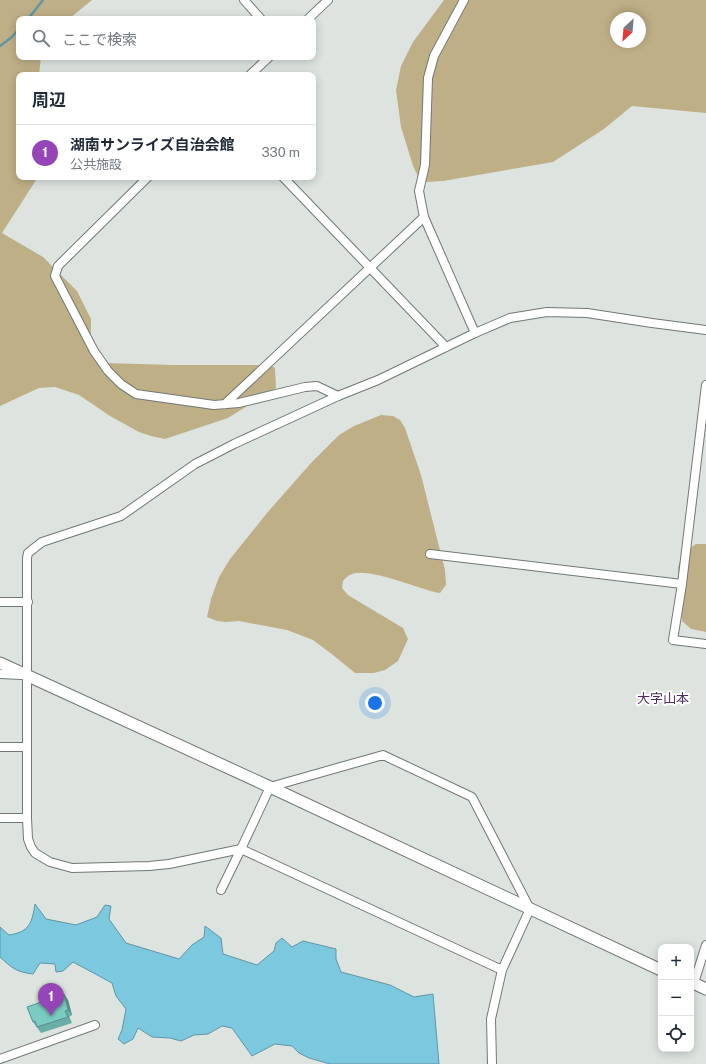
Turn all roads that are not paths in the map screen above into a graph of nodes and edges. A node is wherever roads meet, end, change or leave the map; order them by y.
1 (244, 0) edge
2 (328, 0) edge
3 (464, 0) edge
4 (258, 16) edge
5 (311, 16) edge
6 (266, 60) edge
7 (253, 72) edge
8 (145, 180) edge
9 (286, 180) edge
10 (424, 217) junction
11 (370, 268) junction
12 (706, 330) edge
13 (474, 333) junction
14 (446, 347) junction
15 (706, 385) edge
16 (338, 396) junction
17 (225, 404) junction
18 (430, 554) dead end
19 (682, 584) junction
20 (0, 602) edge
21 (28, 602) junction
22 (706, 644) edge
23 (0, 663) edge
24 (0, 674) edge
25 (27, 676) junction
26 (0, 747) edge
27 (27, 747) junction
28 (270, 787) junction
29 (0, 818) edge
30 (27, 818) junction
31 (241, 848) junction
32 (221, 890) dead end
33 (530, 909) junction
34 (706, 945) edge
35 (658, 969) edge
36 (502, 970) junction
37 (693, 980) edge
38 (694, 984) edge
39 (706, 989) edge
40 (95, 1025) dead end
41 (2, 1060) edge
42 (492, 1064) edge

1 - 4 street
2 - 5 street
3 - 10 street
6 - 7 street
8 - 17 street
9 - 11 street
10 - 11 street
10 - 13 street
11 - 14 street
11 - 17 street
12 - 13 street
13 - 14 street
14 - 16 street
15 - 19 street
16 - 17 street
16 - 21 street
18 - 19 street
19 - 22 street
20 - 21 street
21 - 25 street
23 - 25 street
24 - 25 street
25 - 27 street
25 - 28 street
26 - 27 street
27 - 30 street
28 - 31 street
28 - 33 street
28 - 33 street
29 - 30 street
30 - 31 street
31 - 32 street
31 - 36 street
33 - 35 street
33 - 36 street
34 - 37 street
36 - 42 street
38 - 39 street
40 - 41 street

